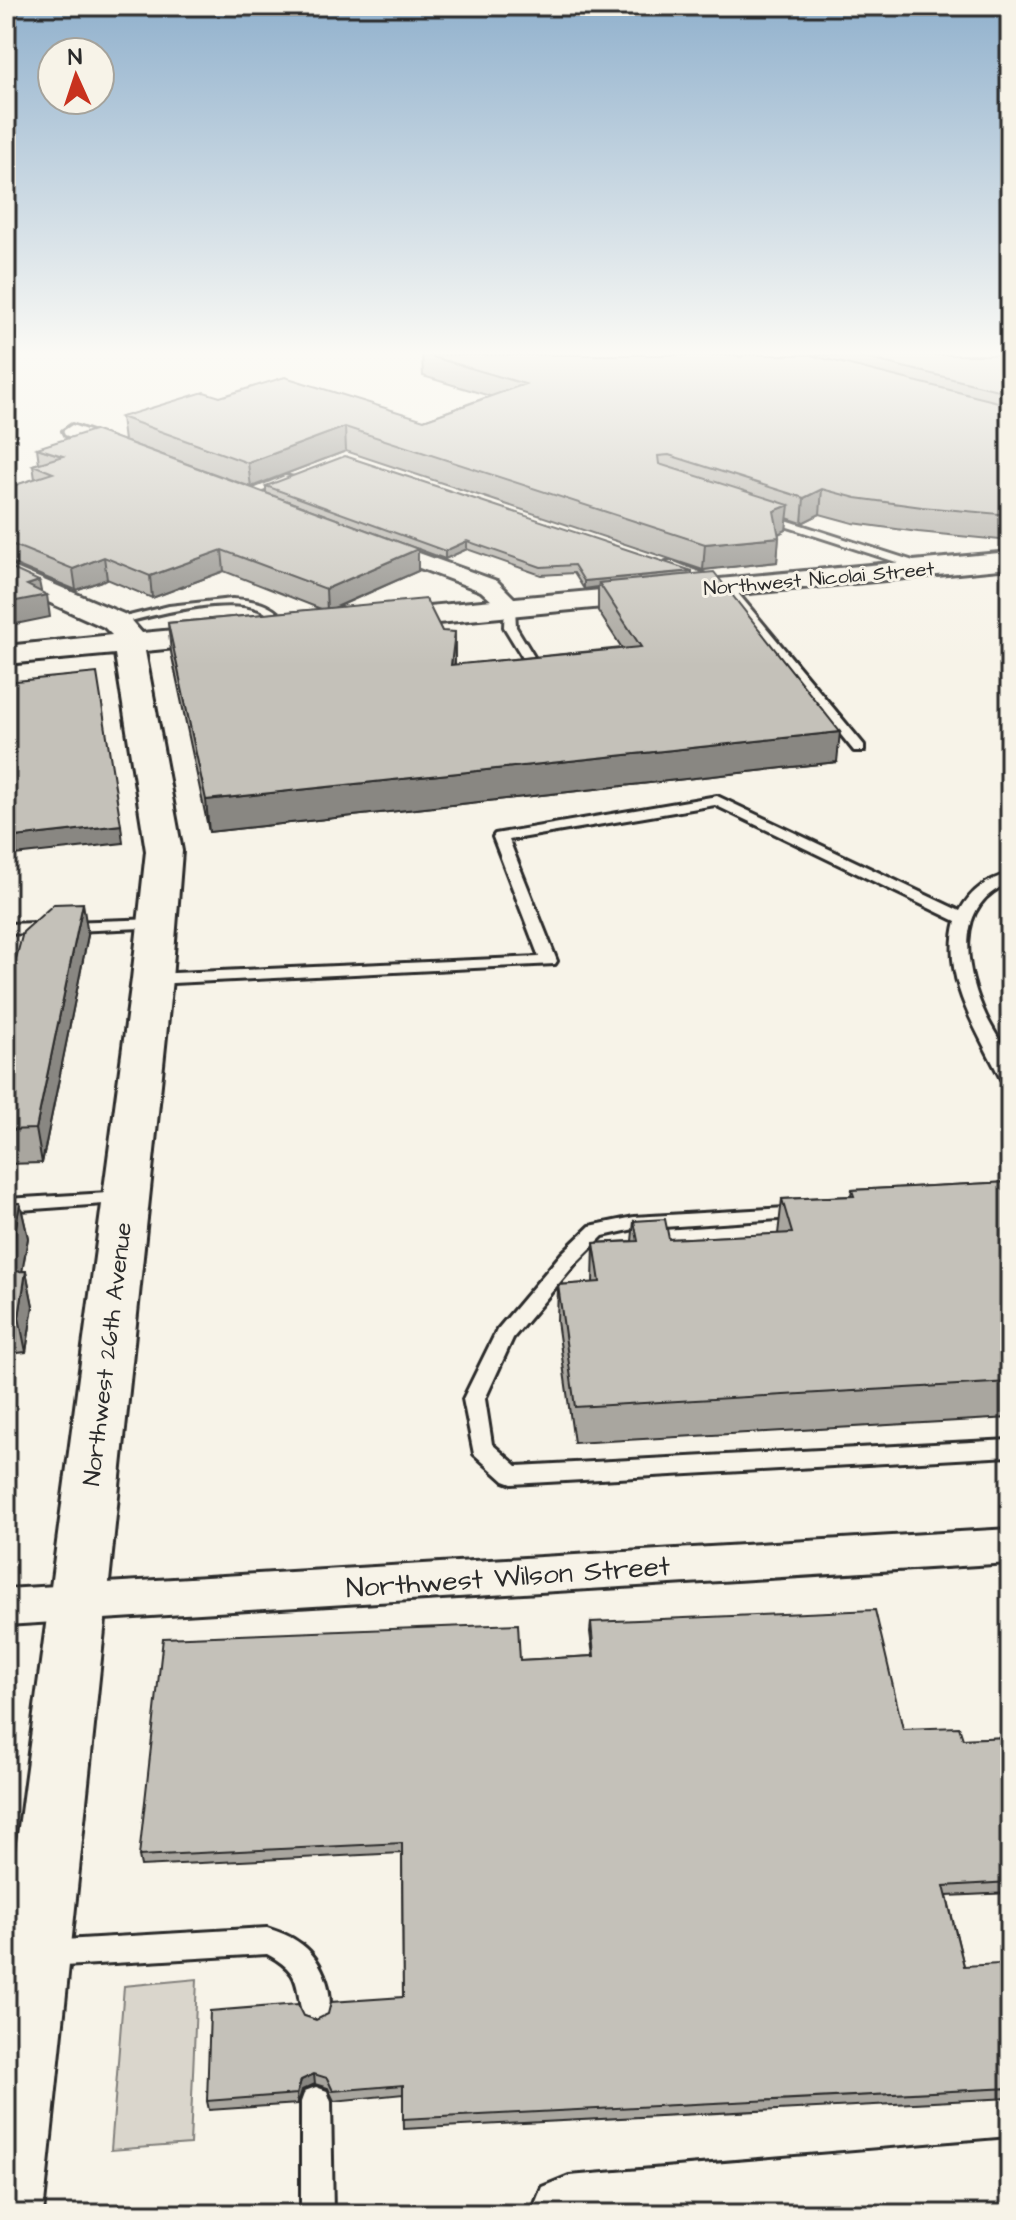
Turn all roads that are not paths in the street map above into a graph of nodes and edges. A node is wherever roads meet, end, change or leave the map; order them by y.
1 (302, 473) edge
2 (237, 492) joint
3 (273, 505) edge
4 (757, 514) edge
5 (359, 537) edge
6 (656, 559) edge
7 (1008, 563) edge
8 (925, 568) junction
9 (6, 572) edge
10 (727, 587) junction
11 (511, 608) junction
12 (345, 623) edge
13 (315, 626) edge
14 (121, 632) junction
15 (6, 655) edge
16 (533, 665) edge
17 (859, 748) dead end
18 (1010, 878) edge
19 (963, 918) junction
20 (158, 924) junction
21 (6, 929) edge
22 (152, 979) junction
23 (1010, 1079) edge
24 (125, 1198) junction
25 (6, 1205) edge
26 (821, 1212) edge
27 (1010, 1448) edge
28 (1010, 1546) edge
29 (78, 1603) junction
30 (6, 1607) edge
31 (36, 1955) junction
32 (316, 2013) dead end
33 (316, 2102) dead end
34 (1010, 2177) edge
35 (6, 2211) edge
36 (317, 2214) edge
37 (569, 2214) edge

1 - 2 lane
2 - 3 street
4 - 8 lane
5 - 11 street
6 - 10 lane
7 - 8 street, Northwest Nicolai Street
8 - 10 street, Northwest Nicolai Street
9 - 14 street
10 - 11 street, Northwest Nicolai Street
10 - 17 lane
11 - 12 street, Northwest Nicolai Street
11 - 16 lane
13 - 14 street
14 - 15 street
14 - 20 street, Northwest 26th Avenue
18 - 19 lane
19 - 22 lane
19 - 23 lane
20 - 21 lane
20 - 22 street, Northwest 26th Avenue
22 - 24 street, Northwest 26th Avenue
24 - 25 lane
24 - 29 street, Northwest 26th Avenue
26 - 27 lane
28 - 29 street, Northwest Wilson Street
29 - 30 street, Northwest Wilson Street
29 - 31 street, Northwest 26th Avenue
31 - 32 lane
31 - 35 street, Northwest 26th Avenue
33 - 36 lane
34 - 37 street

